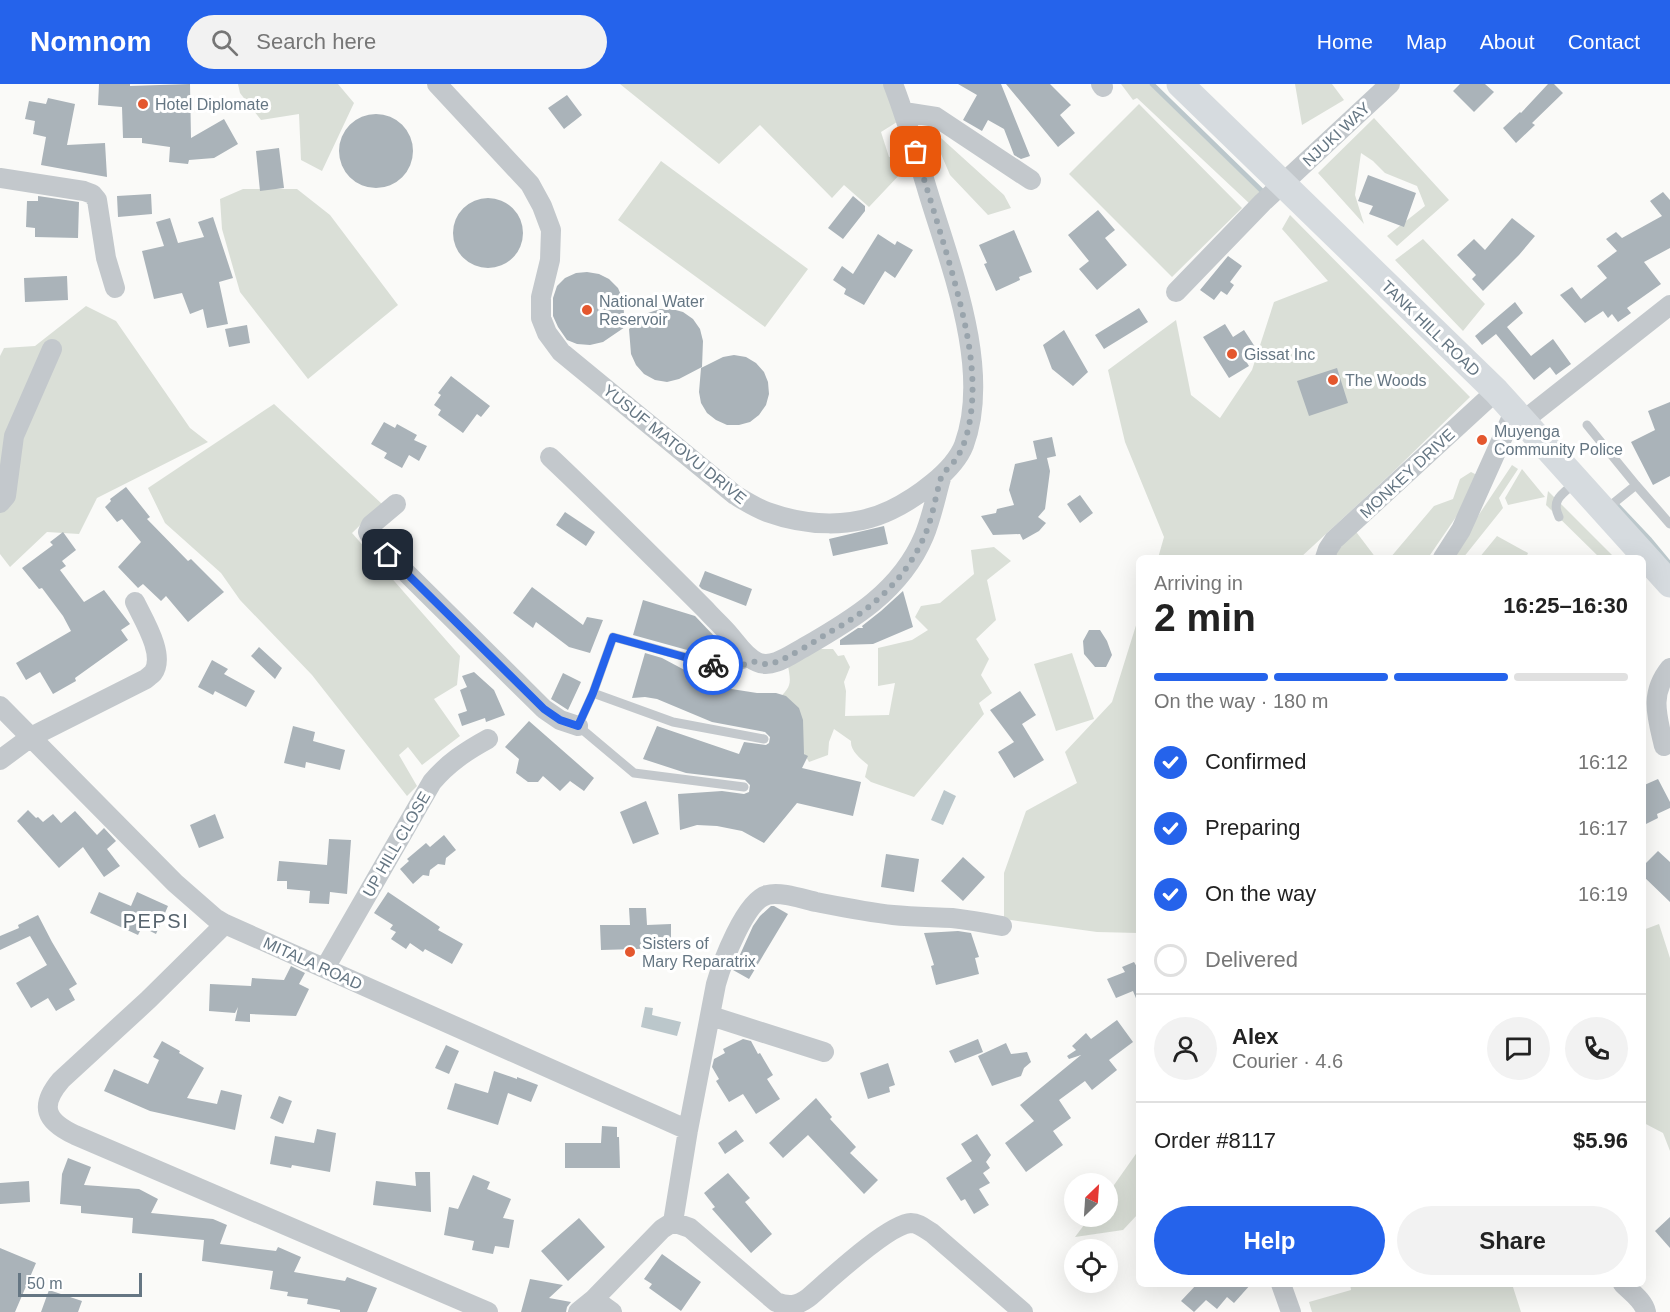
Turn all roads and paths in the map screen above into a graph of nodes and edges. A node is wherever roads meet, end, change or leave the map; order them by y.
1 (437, 84) edge
2 (893, 84) edge
3 (1180, 84) edge
4 (1390, 84) edge
5 (904, 112) junction
6 (0, 178) edge
7 (1031, 180) dead end
8 (1283, 184) junction
9 (115, 288) dead end
10 (1176, 292) dead end
11 (1670, 305) edge
12 (52, 349) dead end
13 (1496, 391) junction
14 (1518, 416) junction
15 (1587, 425) dead end
16 (550, 457) dead end
17 (942, 475) junction
18 (1578, 481) junction
19 (1636, 485) junction
20 (0, 503) edge
21 (396, 504) dead end
22 (1605, 511) junction
23 (1559, 517) dead end
24 (1670, 524) edge
25 (1326, 555) edge
26 (1445, 555) edge
27 (1644, 555) edge
28 (1646, 557) edge
29 (1670, 584) edge
30 (135, 602) dead end
31 (754, 661) junction
32 (1670, 668) edge
33 (593, 693) junction
34 (0, 706) edge
35 (578, 726) junction
36 (31, 737) junction
37 (488, 739) dead end
38 (764, 739) dead end
39 (1664, 746) dead end
40 (0, 760) edge
41 (744, 787) dead end
42 (225, 924) junction
43 (1002, 926) dead end
44 (325, 968) junction
45 (711, 1016) junction
46 (824, 1052) dead end
47 (688, 1130) junction
48 (673, 1222) junction
49 (1282, 1287) edge
50 (1626, 1287) edge
51 (594, 1299) junction
52 (488, 1312) edge
53 (578, 1312) edge
54 (612, 1312) edge
55 (1023, 1312) edge
56 (1291, 1312) edge
57 (1646, 1312) edge

1 - 17 street, YUSUF MATOVU DRIVE
2 - 5 street, YUSUF MATOVU DRIVE
3 - 8 street, TANK HILL ROAD
4 - 8 street, NJUKI WAY
5 - 7 street
5 - 17 street, YUSUF MATOVU DRIVE
6 - 9 street
8 - 10 street, NJUKI WAY
8 - 13 street, TANK HILL ROAD
11 - 14 street
12 - 20 street
13 - 14 street, TANK HILL ROAD
13 - 25 street, MONKEY DRIVE
14 - 18 street, TANK HILL ROAD
14 - 26 street
15 - 19 lane
16 - 31 street
17 - 31 street
18 - 22 street, TANK HILL ROAD
18 - 23 lane
19 - 22 lane
19 - 24 lane
21 - 35 street
22 - 27 street, TANK HILL ROAD
28 - 29 street, TANK HILL ROAD
30 - 36 street
31 - 33 lane
32 - 39 street
33 - 35 lane
33 - 38 lane
34 - 36 street, MITALA ROAD
35 - 41 lane
36 - 40 street
36 - 42 street, MITALA ROAD
37 - 44 street, UP HILL CLOSE
42 - 44 street, MITALA ROAD
42 - 52 street
43 - 45 street
44 - 47 street, MITALA ROAD
45 - 46 street
45 - 47 street
47 - 48 street
48 - 51 street
48 - 55 street
49 - 56 street
50 - 57 street
51 - 53 street
51 - 54 street

